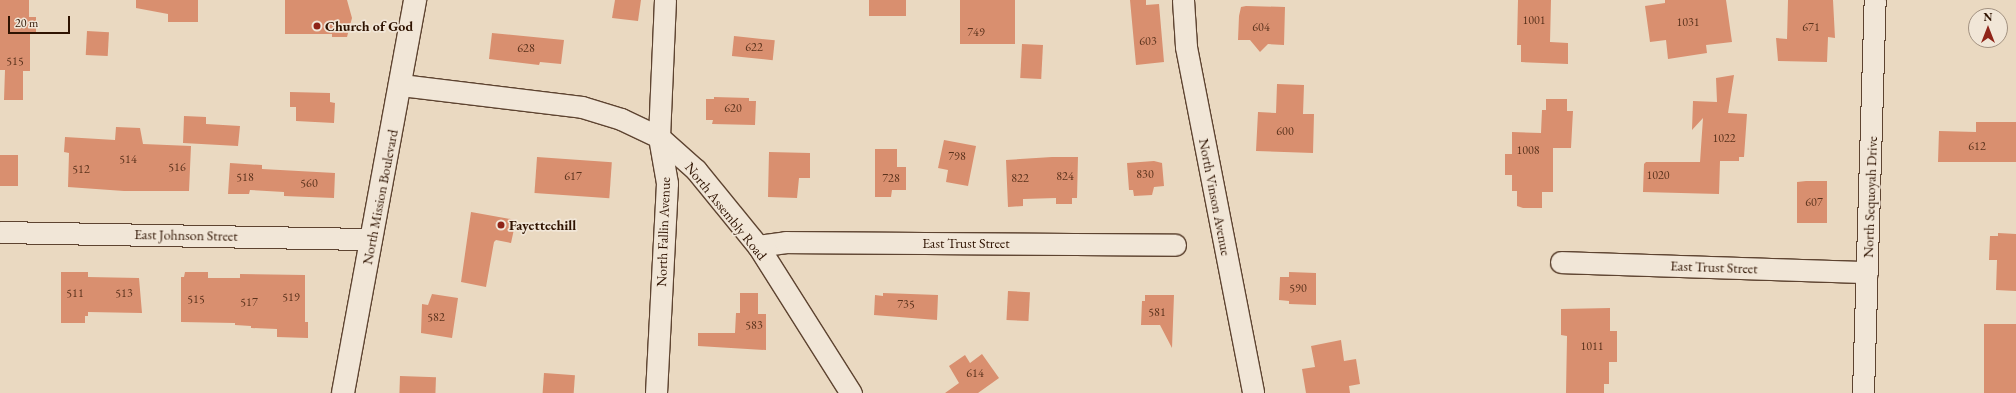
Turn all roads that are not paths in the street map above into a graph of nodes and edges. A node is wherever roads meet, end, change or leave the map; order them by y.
1 (415, 0) edge
2 (665, 0) edge
3 (1183, 0) edge
4 (1876, 0) edge
5 (401, 85) junction
6 (659, 137) junction
7 (0, 232) edge
8 (371, 239) junction
9 (1175, 245) dead end
10 (758, 246) junction
11 (1561, 262) dead end
12 (1867, 272) junction
13 (343, 393) edge
14 (656, 393) edge
15 (851, 393) edge
16 (1253, 393) edge
17 (1863, 393) edge

1 - 5 main road, North Mission Boulevard
2 - 6 street, North Fallin Avenue
3 - 16 street, North Vinson Avenue
4 - 12 street, North Sequoyah Drive
5 - 6 street, North Assembly Road
5 - 8 main road, North Mission Boulevard
6 - 10 street, North Assembly Road
6 - 14 street, North Fallin Avenue
7 - 8 street, East Johnson Street
8 - 13 main road, North Mission Boulevard
9 - 10 street, East Trust Street
10 - 15 street, North Assembly Road
11 - 12 street, East Trust Street
12 - 17 street, North Sequoyah Drive

